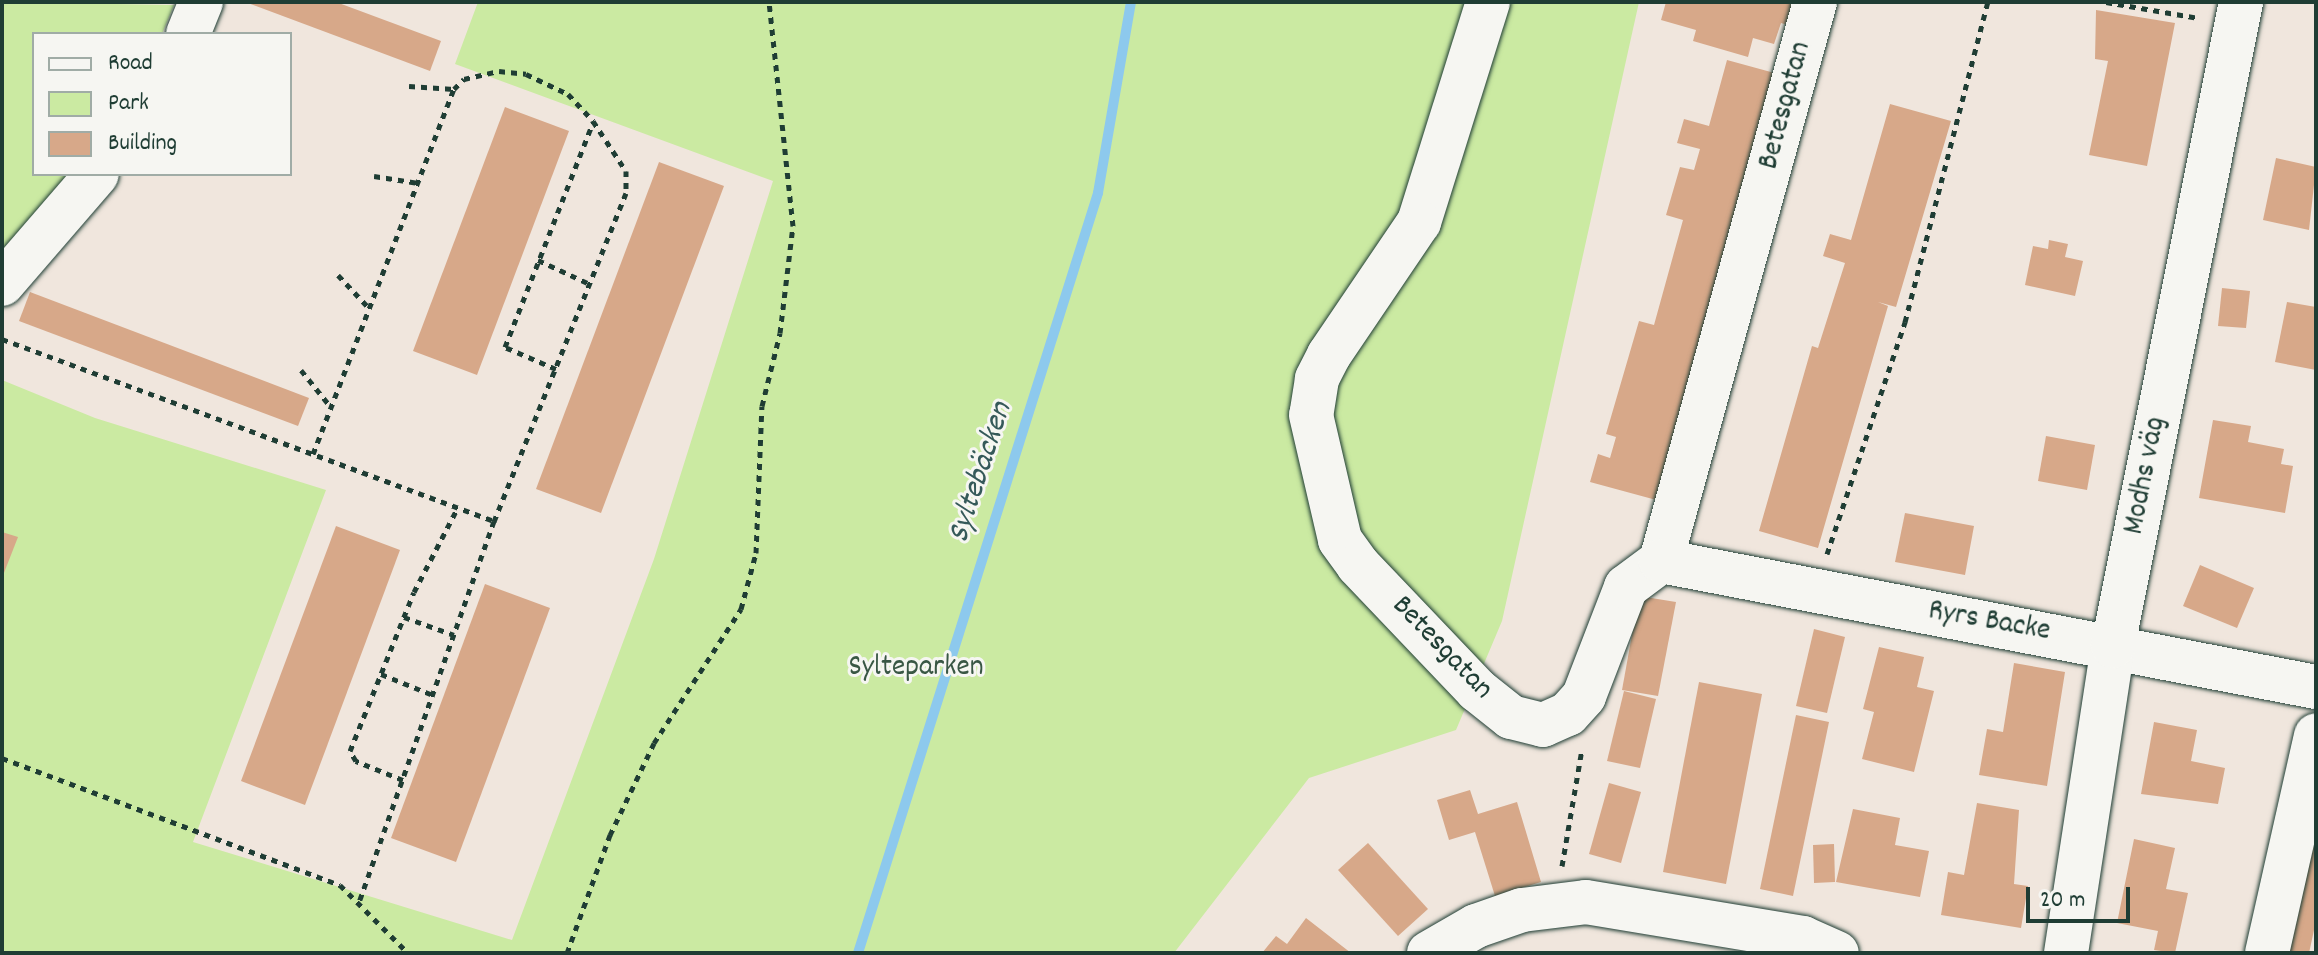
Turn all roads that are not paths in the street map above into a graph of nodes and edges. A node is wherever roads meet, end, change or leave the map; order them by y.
1 (201, 2) edge
2 (1488, 2) edge
3 (1815, 2) edge
4 (2239, 14) edge
5 (189, 32) edge
6 (95, 176) edge
7 (2, 284) edge
8 (1661, 561) junction
9 (2113, 646) junction
10 (2316, 687) edge
11 (2316, 735) edge
12 (1429, 953) edge
13 (1837, 953) edge
14 (2066, 953) edge
15 (2267, 953) edge

1 - 5 street
2 - 8 street, Betesgatan
3 - 8 street, Betesgatan
4 - 9 street, Modhs väg
6 - 7 street
8 - 9 street, Ryrs Backe
9 - 10 street, Ryrs Backe
9 - 14 street, Modhs väg
11 - 15 street
12 - 13 street

